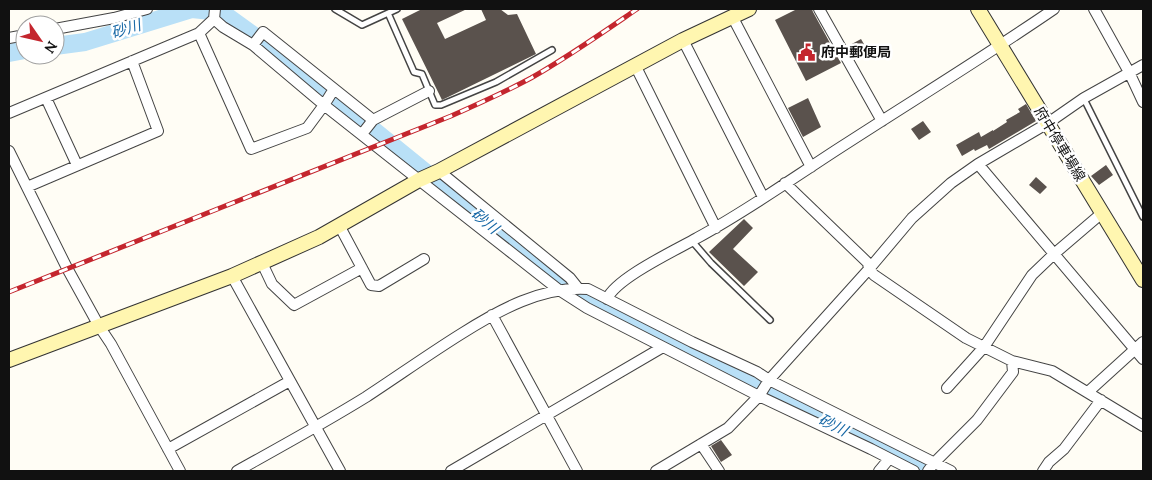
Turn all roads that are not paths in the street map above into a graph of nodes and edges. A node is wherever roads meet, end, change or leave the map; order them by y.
1 (147, 9) edge
2 (335, 9) edge
3 (397, 9) edge
4 (749, 9) edge
5 (819, 9) edge
6 (978, 9) edge
7 (1054, 9) edge
8 (1094, 9) edge
9 (388, 13) junction
10 (112, 14) edge
11 (214, 14) edge
12 (732, 16) junction
13 (65, 26) edge
14 (199, 33) junction
15 (683, 40) junction
16 (253, 45) junction
17 (1000, 45) junction
18 (552, 50) dead end
19 (132, 61) junction
20 (1143, 64) edge
21 (635, 65) junction
22 (1129, 72) junction
23 (334, 89) junction
24 (429, 91) junction
25 (46, 98) junction
26 (1084, 98) junction
27 (1143, 102) edge
28 (324, 105) junction
29 (9, 113) edge
30 (372, 120) junction
31 (882, 121) junction
32 (1048, 124) junction
33 (362, 134) junction
34 (9, 151) edge
35 (978, 164) junction
36 (77, 166) junction
37 (811, 166) junction
38 (439, 171) junction
39 (419, 180) junction
40 (785, 183) junction
41 (27, 187) junction
42 (763, 197) junction
43 (1102, 213) junction
44 (1143, 217) edge
45 (339, 226) junction
46 (716, 228) junction
47 (692, 241) junction
48 (1054, 254) junction
49 (424, 259) dead end
50 (262, 262) junction
51 (362, 268) junction
52 (869, 269) junction
53 (232, 276) junction
54 (1143, 280) edge
55 (578, 288) junction
56 (559, 290) junction
57 (607, 299) junction
58 (492, 315) junction
59 (770, 320) dead end
60 (99, 326) junction
61 (1143, 342) edge
62 (663, 347) junction
63 (984, 347) junction
64 (1135, 350) junction
65 (1143, 359) edge
66 (9, 360) edge
67 (1012, 361) junction
68 (769, 380) junction
69 (290, 381) junction
70 (947, 388) dead end
71 (1088, 392) junction
72 (759, 396) junction
73 (1101, 400) junction
74 (547, 415) junction
75 (315, 426) junction
76 (1143, 426) edge
77 (701, 444) junction
78 (168, 448) junction
79 (889, 459) junction
80 (931, 467) edge
81 (180, 471) edge
82 (237, 471) edge
83 (340, 471) edge
84 (450, 471) edge
85 (576, 471) edge
86 (656, 471) edge
87 (719, 471) edge
88 (879, 471) edge
89 (914, 471) edge
90 (951, 471) edge
91 (1043, 471) edge

1 - 10 street
2 - 9 lane
3 - 9 lane
4 - 12 street
5 - 31 street
6 - 17 street, 府中停車場線
7 - 17 street
8 - 22 street
9 - 24 lane
10 - 13 street
11 - 14 street
11 - 16 street
12 - 15 street
12 - 37 street
14 - 19 street
14 - 28 street
15 - 21 street
15 - 42 street
16 - 23 street
16 - 28 street
17 - 31 street
17 - 32 street, 府中停車場線
18 - 24 lane
19 - 25 street
19 - 36 street
20 - 22 street
21 - 38 street
21 - 46 street
22 - 26 street
22 - 27 street
23 - 28 street
23 - 30 street
24 - 30 street
25 - 29 street
25 - 36 street
26 - 32 street
26 - 44 lane
28 - 33 street
30 - 33 street
31 - 37 street
32 - 35 street
32 - 43 street, 府中停車場線
33 - 39 street
34 - 41 street
35 - 48 street
35 - 52 street
36 - 41 street
37 - 40 street
38 - 39 street
38 - 55 street
39 - 45 street
39 - 56 street
40 - 42 street
40 - 52 street
41 - 60 street
42 - 46 street
43 - 48 street
43 - 54 street, 府中停車場線
45 - 50 street
45 - 51 street
46 - 47 street
47 - 57 street
47 - 59 lane
48 - 63 street
48 - 64 street
49 - 51 street
50 - 51 street
50 - 53 street
52 - 63 street
52 - 68 street
53 - 60 street
53 - 69 street
55 - 56 street
55 - 57 street
56 - 58 street
56 - 62 street
57 - 68 street
58 - 74 street
58 - 75 street
60 - 66 street
60 - 78 street
61 - 64 street
62 - 72 street
62 - 74 street
63 - 67 street
63 - 70 street
64 - 65 street
64 - 71 street
67 - 71 street
67 - 80 street
68 - 72 street
68 - 80 street
69 - 75 street
69 - 78 street
71 - 73 street
72 - 77 street
72 - 79 street
73 - 76 street
73 - 91 street
74 - 84 street
74 - 85 street
75 - 82 street
75 - 83 street
77 - 86 street
77 - 87 street
78 - 81 street
79 - 88 street
79 - 89 street
80 - 90 street

